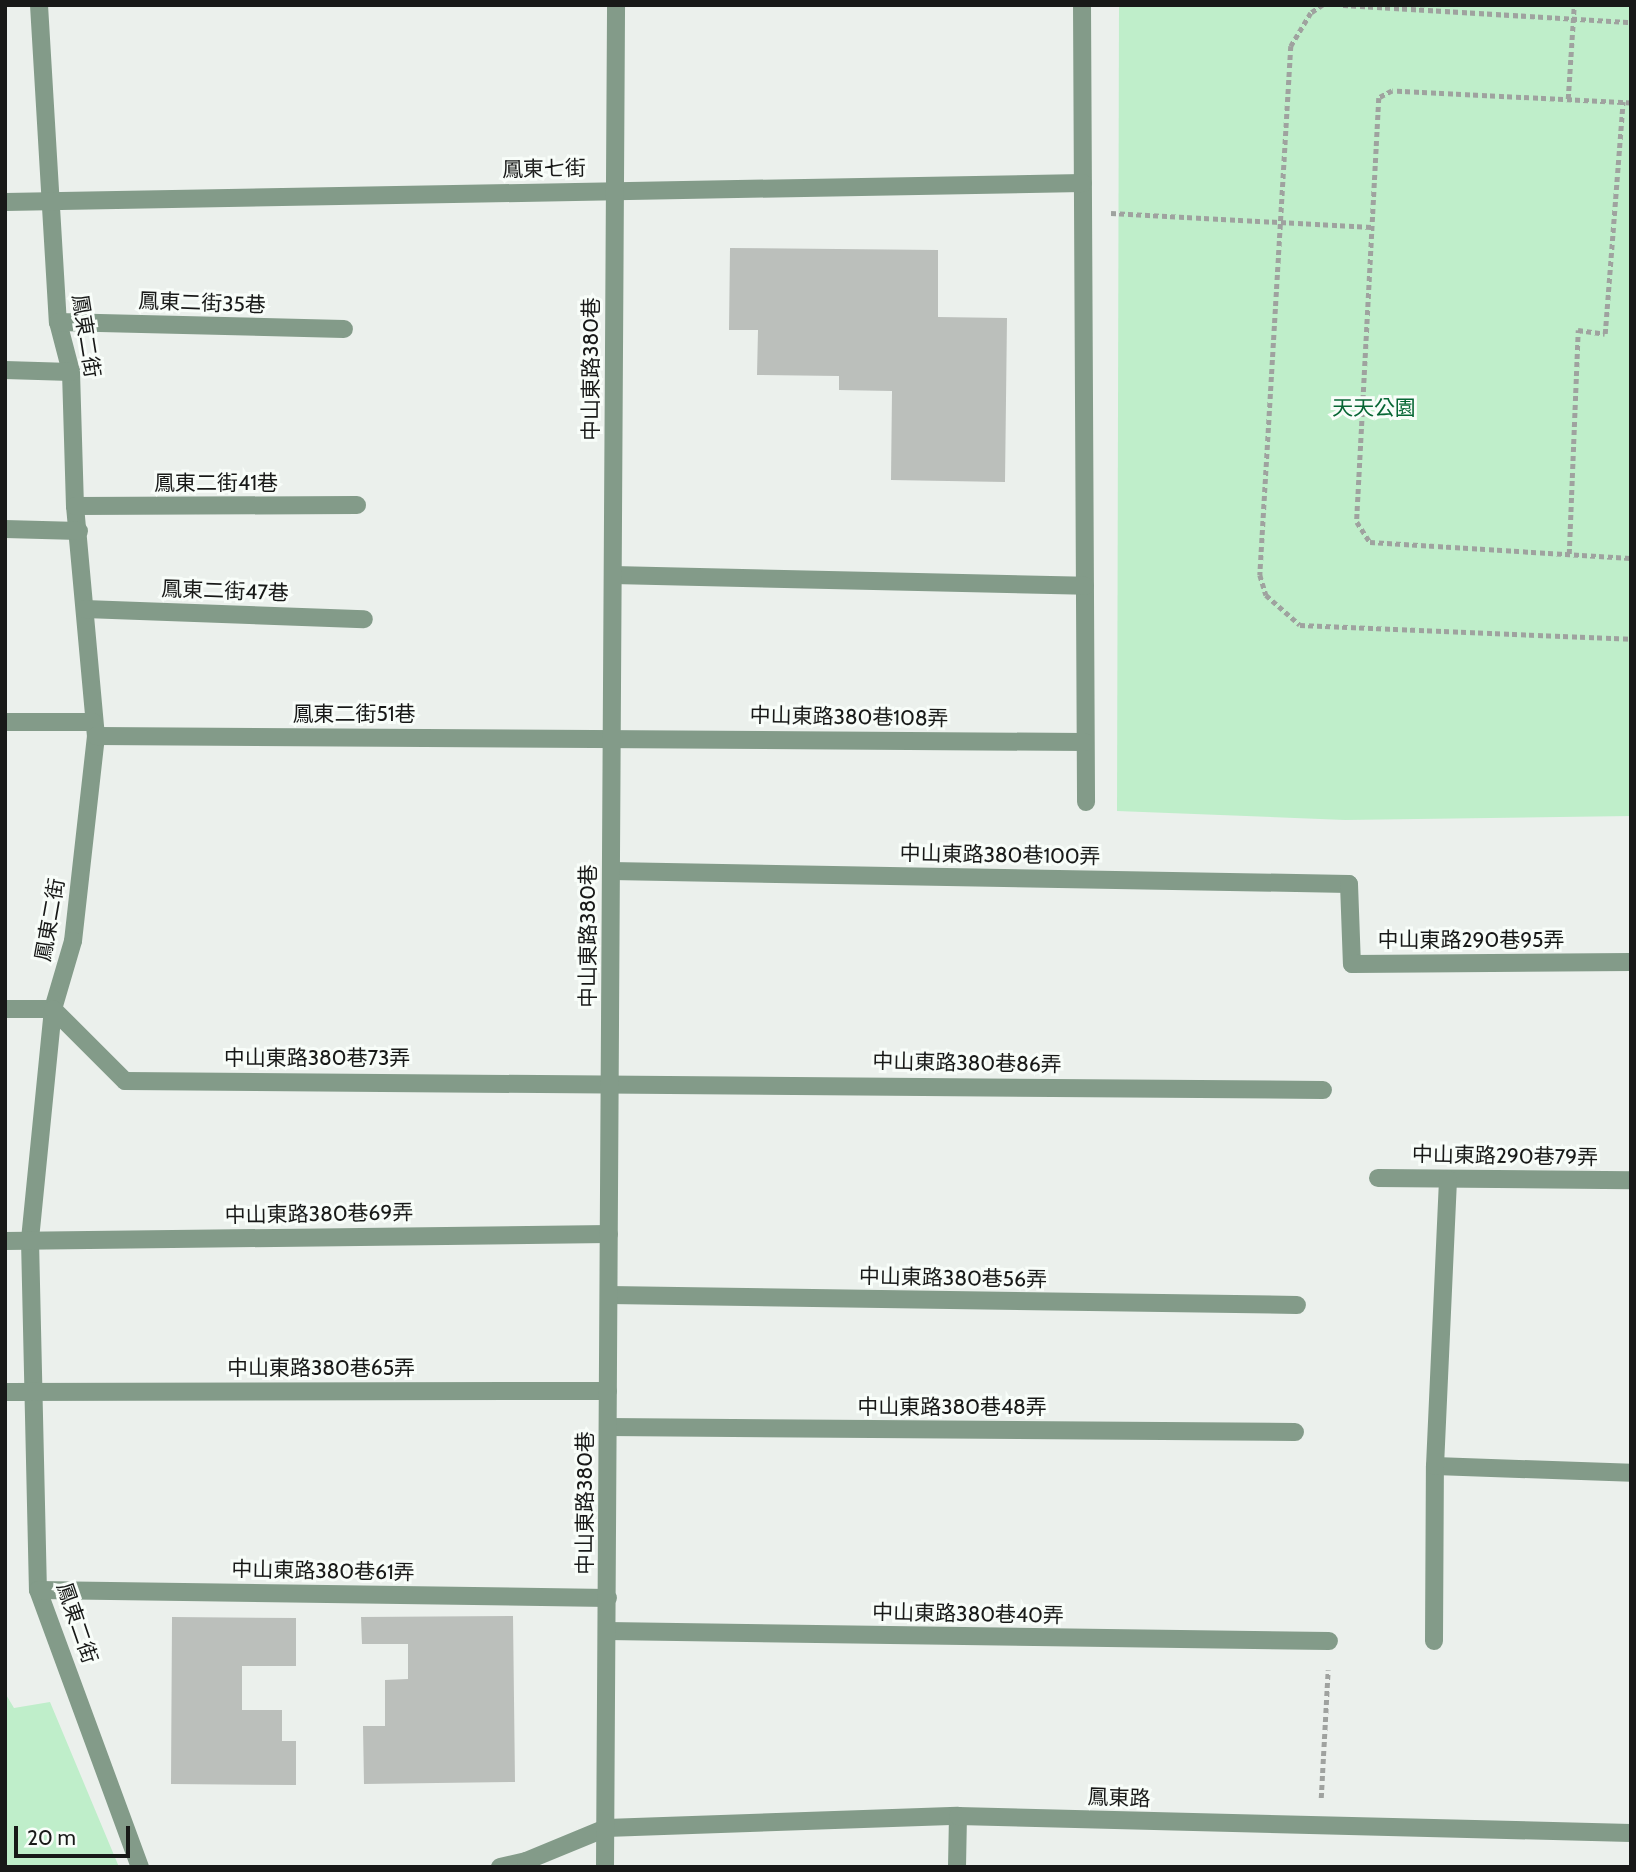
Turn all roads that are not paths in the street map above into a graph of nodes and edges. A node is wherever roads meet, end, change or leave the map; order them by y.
1 (39, 5) edge
2 (616, 5) edge
3 (1082, 5) edge
4 (1083, 183) junction
5 (614, 191) junction
6 (50, 201) junction
7 (5, 202) edge
8 (58, 322) junction
9 (344, 329) dead end
10 (5, 370) edge
11 (71, 372) junction
12 (357, 505) dead end
13 (75, 506) junction
14 (5, 528) edge
15 (79, 531) junction
16 (613, 575) junction
17 (1085, 586) junction
18 (85, 609) junction
19 (363, 619) dead end
20 (5, 722) edge
21 (94, 729) junction
22 (612, 737) junction
23 (1085, 742) junction
24 (1086, 802) dead end
25 (611, 871) junction
26 (1350, 923) joint
27 (1631, 962) edge
28 (5, 1009) edge
29 (53, 1009) junction
30 (610, 1081) junction
31 (1324, 1090) dead end
32 (1378, 1178) dead end
33 (1448, 1179) junction
34 (1631, 1180) edge
35 (609, 1234) junction
36 (30, 1240) junction
37 (5, 1241) edge
38 (609, 1296) junction
39 (1297, 1305) dead end
40 (34, 1391) junction
41 (608, 1391) junction
42 (5, 1392) edge
43 (608, 1427) junction
44 (1295, 1432) dead end
45 (1435, 1466) junction
46 (1631, 1474) edge
47 (38, 1590) junction
48 (608, 1598) junction
49 (607, 1632) junction
50 (1329, 1641) road end
51 (1434, 1641) dead end
52 (958, 1816) junction
53 (606, 1828) junction
54 (1631, 1833) edge
55 (140, 1867) edge
56 (500, 1867) edge
57 (604, 1867) edge
58 (957, 1867) edge

1 - 6 street, 鳳東二街
2 - 5 street, 中山東路380巷
3 - 4 street
4 - 5 street, 鳳東七街
4 - 17 street
5 - 6 street, 鳳東七街
5 - 16 street, 中山東路380巷
6 - 7 street, 鳳東七街
6 - 8 street, 鳳東二街
8 - 9 street, 鳳東二街35巷
8 - 11 street, 鳳東二街
10 - 11 street
11 - 13 street, 鳳東二街
12 - 13 street, 鳳東二街41巷
13 - 15 street, 鳳東二街
14 - 15 street
15 - 18 street, 鳳東二街
16 - 17 street
16 - 22 street, 中山東路380巷
17 - 23 street
18 - 19 street, 鳳東二街47巷
18 - 21 street, 鳳東二街
20 - 21 street, 鳳東二街51巷
21 - 22 street, 鳳東二街51巷
21 - 29 street, 鳳東二街
22 - 23 street, 中山東路380巷108弄
22 - 25 street, 中山東路380巷
23 - 24 street
25 - 26 street, 中山東路380巷100弄
25 - 30 street, 中山東路380巷
26 - 27 street, 中山東路290巷95弄
28 - 29 street
29 - 30 street, 中山東路380巷73弄
29 - 36 street, 鳳東二街
30 - 31 street, 中山東路380巷86弄
30 - 35 street, 中山東路380巷
32 - 33 street, 中山東路290巷79弄
33 - 34 street, 中山東路290巷79弄
33 - 45 street
35 - 36 street, 中山東路380巷69弄
35 - 38 street, 中山東路380巷
36 - 37 street, 中山東路380巷69弄
36 - 40 street, 鳳東二街
38 - 39 street, 中山東路380巷56弄
38 - 41 street, 中山東路380巷
40 - 41 street, 中山東路380巷65弄
40 - 42 street, 中山東路380巷65弄
40 - 47 street, 鳳東二街
41 - 43 street, 中山東路380巷
43 - 44 street, 中山東路380巷48弄
43 - 48 street, 中山東路380巷
45 - 46 street
45 - 51 street
47 - 48 street, 中山東路380巷61弄
47 - 55 street, 鳳東二街
48 - 49 street, 中山東路380巷
49 - 50 street, 中山東路380巷40弄
49 - 53 street, 中山東路380巷
52 - 53 street, 鳳東路
52 - 54 street, 鳳東路
52 - 58 street
53 - 56 street
53 - 57 street, 中山東路380巷

